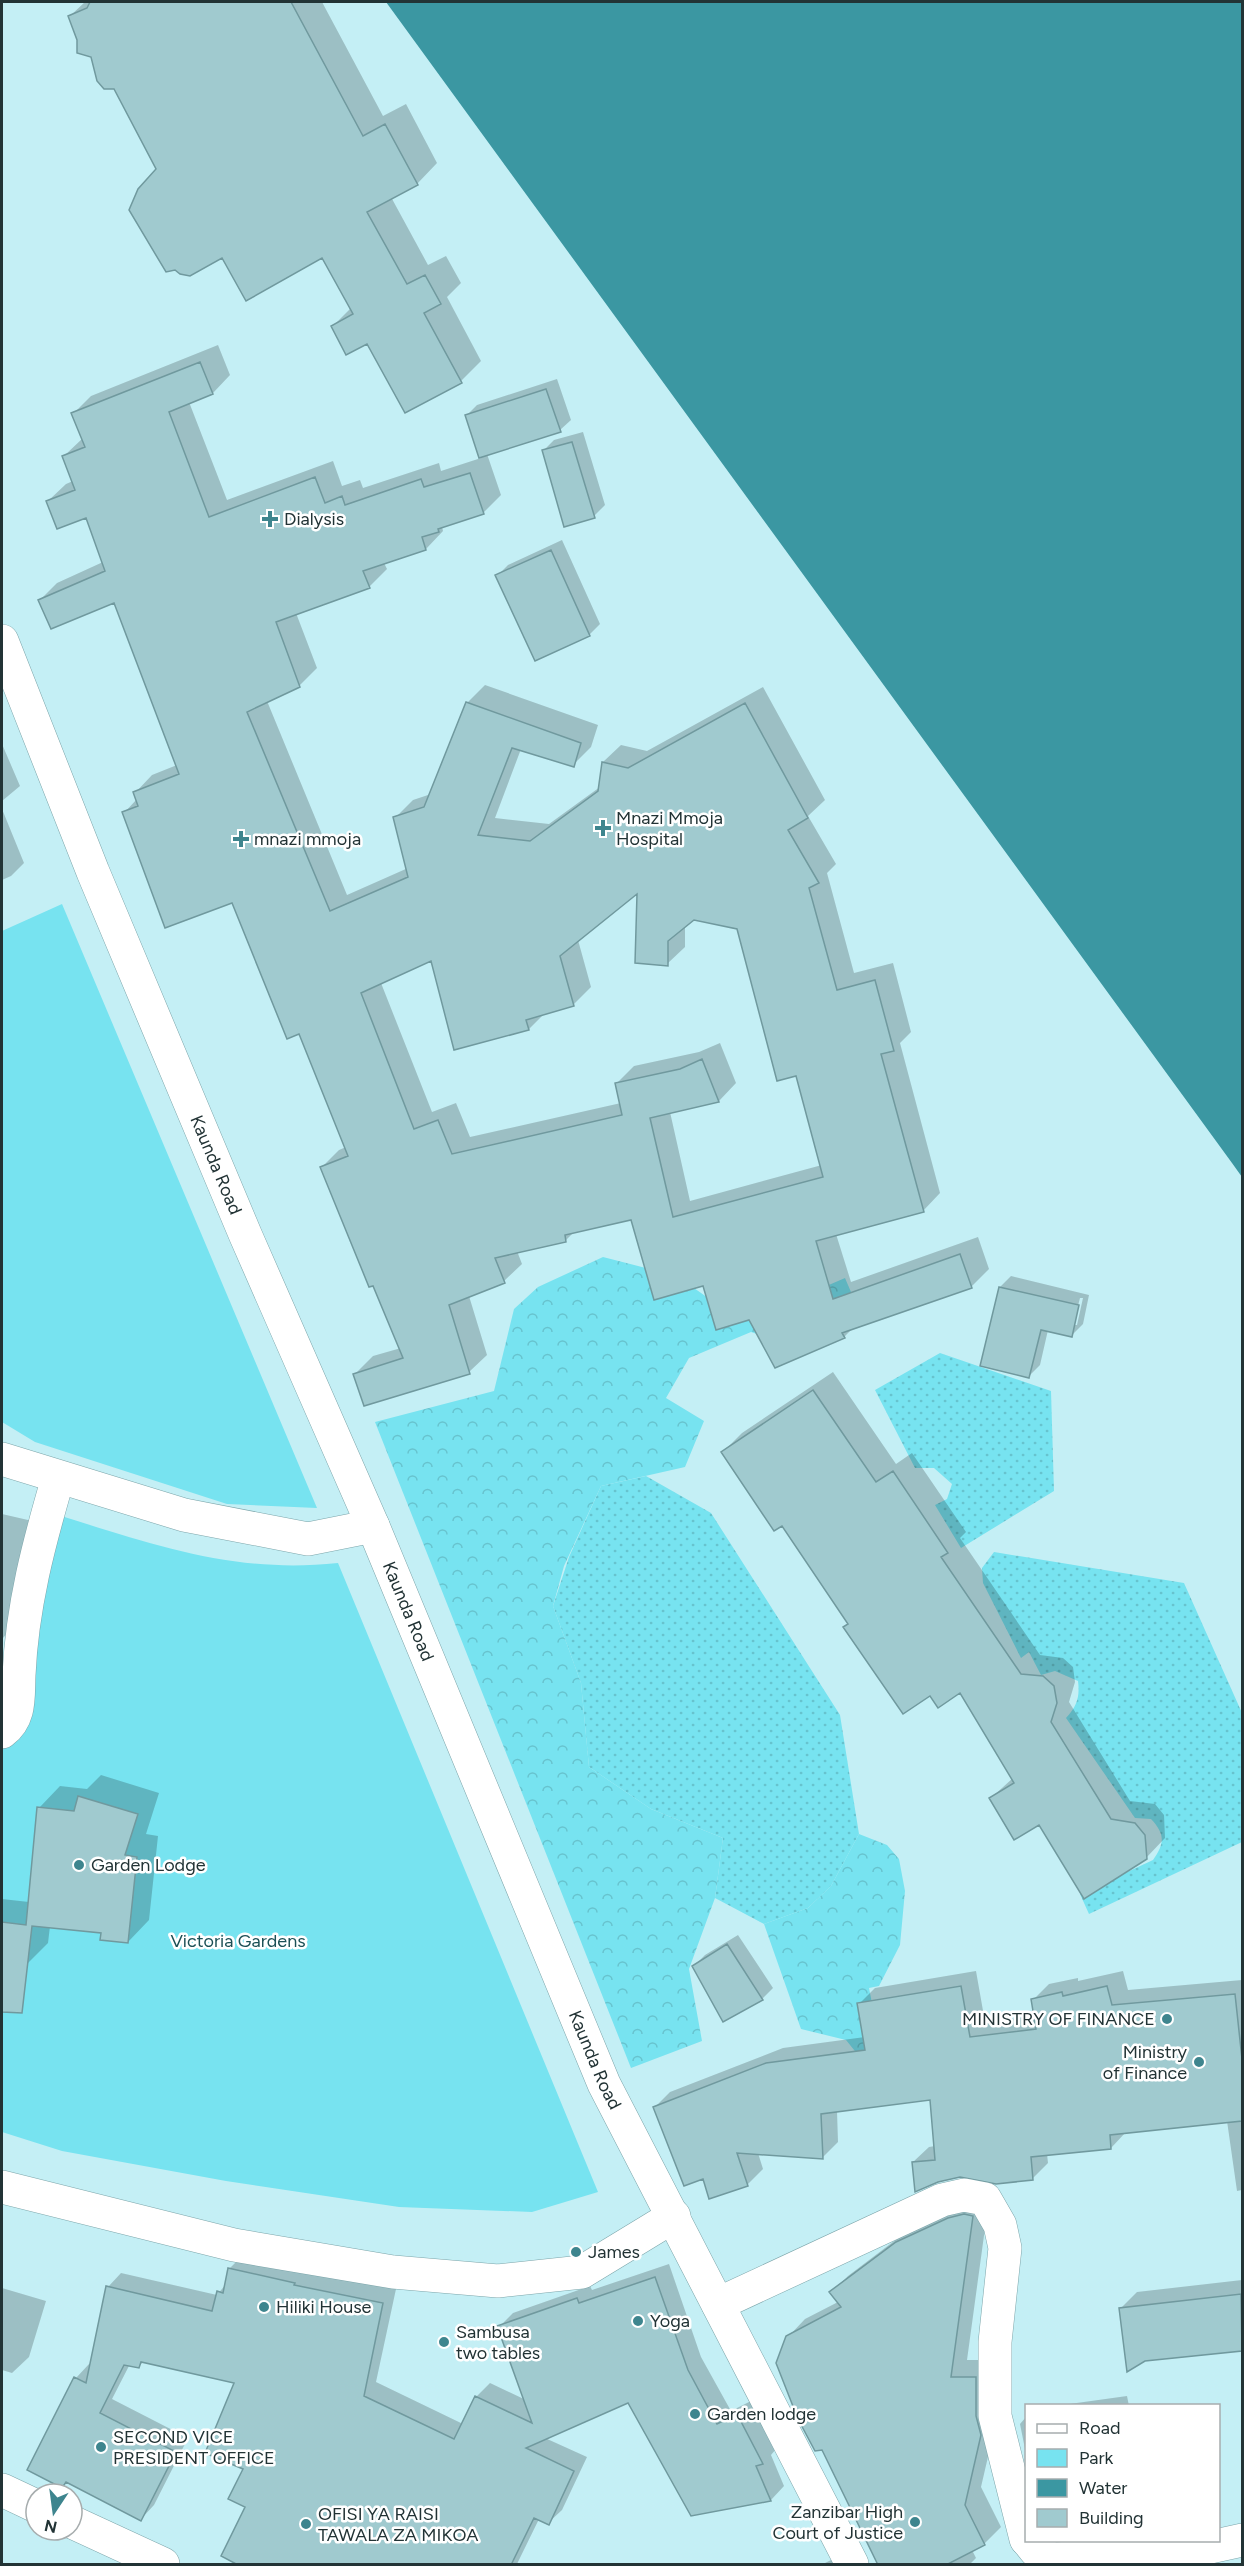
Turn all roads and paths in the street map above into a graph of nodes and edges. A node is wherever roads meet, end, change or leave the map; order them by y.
1 (2, 641) edge
2 (2, 1459) edge
3 (58, 1478) junction
4 (374, 1526) junction
5 (2, 1732) edge
6 (2, 2187) edge
7 (674, 2216) junction
8 (718, 2304) junction
9 (2, 2490) edge
10 (24, 2500) edge
11 (84, 2528) edge
12 (1025, 2532) edge
13 (1242, 2540) edge
14 (1029, 2542) edge
15 (1183, 2559) edge
16 (163, 2565) edge
17 (852, 2565) edge

1 - 4 street, Kaunda Road
2 - 3 street
3 - 4 street
3 - 5 street
4 - 7 street, Kaunda Road
6 - 7 street
7 - 8 street, Kaunda Road
8 - 12 street
8 - 17 street, Kaunda Road
9 - 10 street
11 - 16 street
13 - 15 street
14 - 15 street

